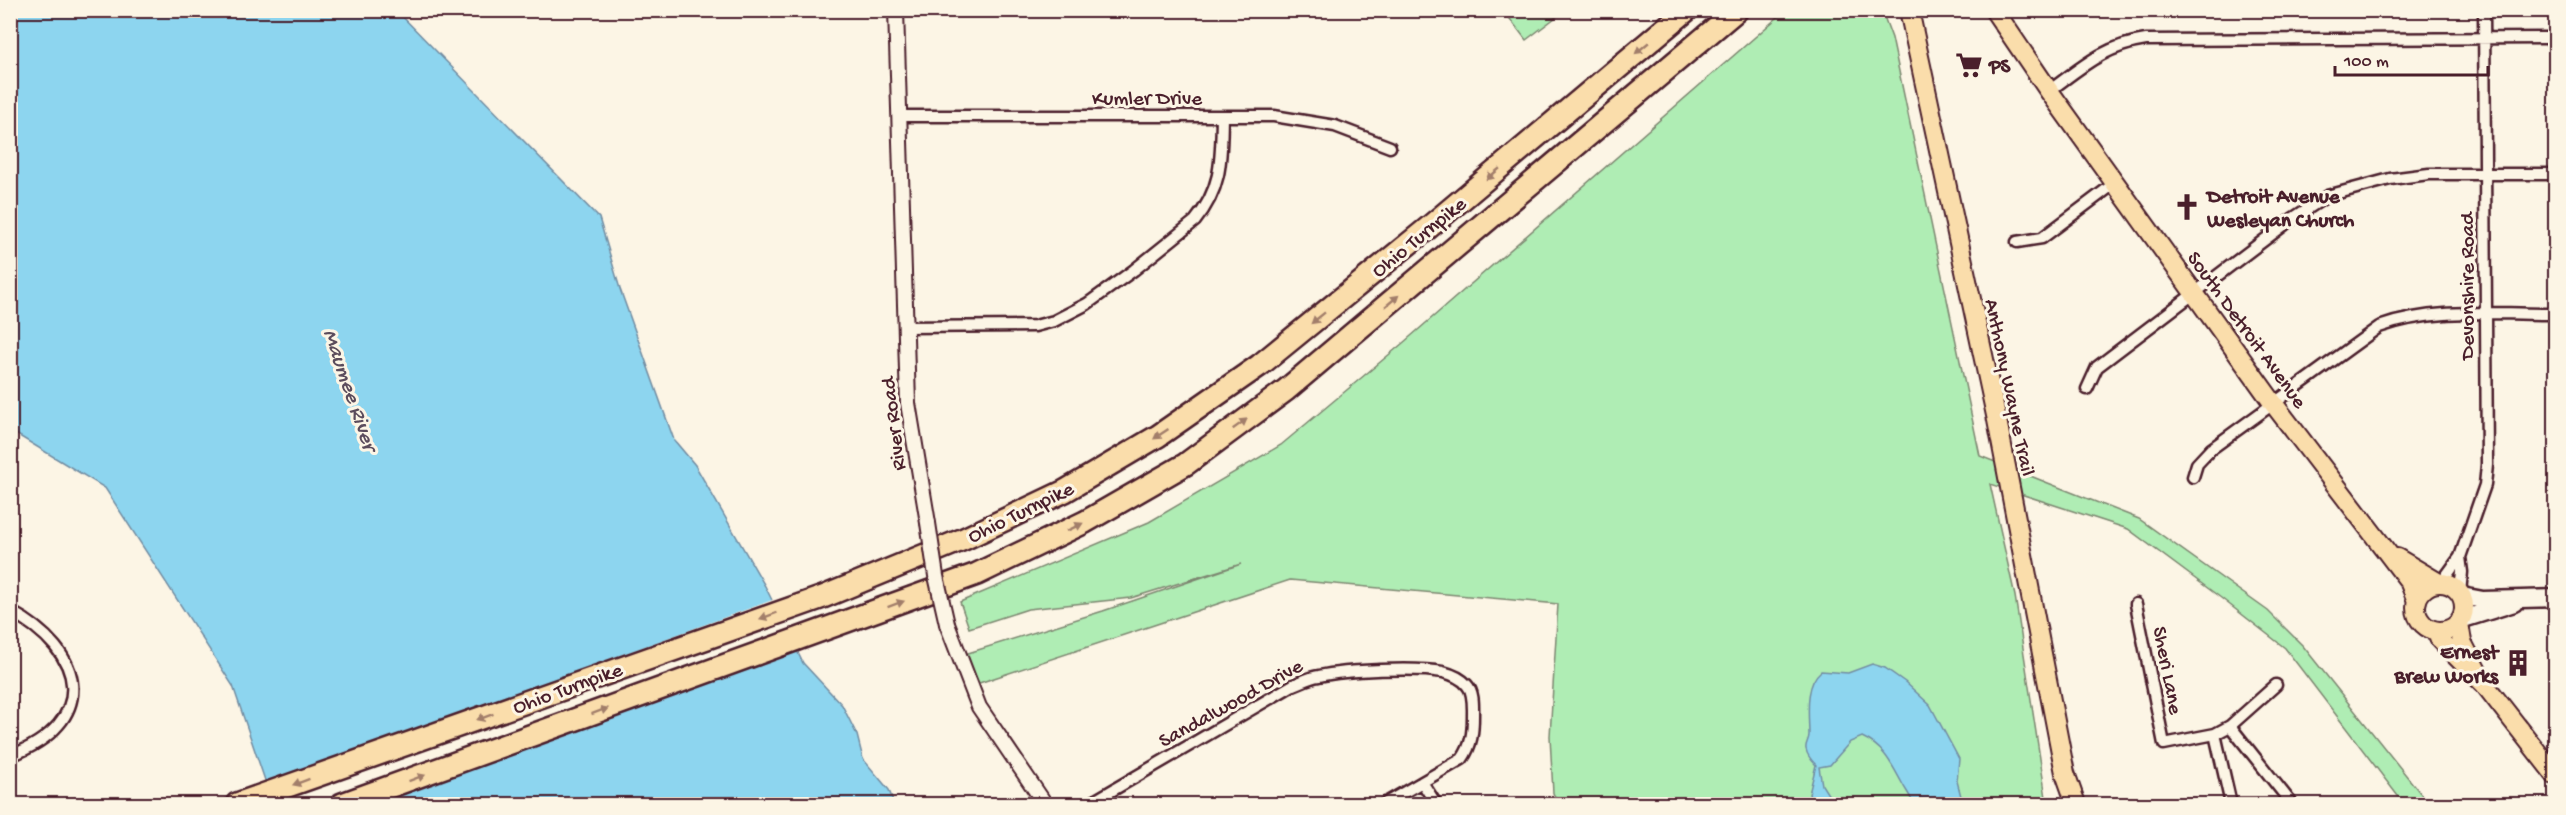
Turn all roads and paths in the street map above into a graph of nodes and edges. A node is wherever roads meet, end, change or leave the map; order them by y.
1 (896, 10) edge
2 (1687, 10) edge
3 (1737, 10) edge
4 (1909, 10) edge
5 (1994, 10) edge
6 (2484, 10) edge
7 (2556, 38) edge
8 (2484, 39) junction
9 (2049, 91) junction
10 (899, 116) junction
11 (1222, 116) junction
12 (1390, 147) dead end
13 (2556, 174) edge
14 (2485, 175) junction
15 (2115, 183) junction
16 (2017, 242) dead end
17 (2194, 293) junction
18 (2485, 314) junction
19 (2556, 314) edge
20 (906, 327) junction
21 (2087, 389) dead end
22 (2273, 403) junction
23 (2193, 477) dead end
24 (2388, 552) junction
25 (2460, 557) junction
26 (2440, 583) junction
27 (2461, 594) junction
28 (2523, 598) junction
29 (2556, 598) edge
30 (2417, 601) junction
31 (2136, 604) dead end
32 (10, 612) edge
33 (2459, 621) junction
34 (2437, 631) junction
35 (2276, 685) dead end
36 (2485, 685) junction
37 (2230, 726) junction
38 (2215, 734) junction
39 (10, 756) edge
40 (2065, 773) junction
41 (2556, 776) edge
42 (1422, 782) junction
43 (237, 804) edge
44 (342, 804) edge
45 (1045, 804) edge
46 (1089, 804) edge
47 (1384, 804) edge
48 (1436, 804) edge
49 (2065, 804) edge
50 (2076, 804) edge
51 (2231, 804) edge
52 (2292, 804) edge

1 - 10 street, River Road
2 -> 43 highway, Ohio Turnpike
44 -> 3 highway, Ohio Turnpike
4 - 40 main road, Anthony Wayne Trail
5 - 9 main road, South Detroit Avenue
6 - 8 street, Devonshire Road
7 - 8 street
8 - 9 street
8 - 14 street, Devonshire Road
9 - 15 main road, South Detroit Avenue
10 - 11 street, Kumler Drive
10 - 20 street, River Road
11 - 12 street, Kumler Drive
11 - 20 street
13 - 14 street
14 - 17 street
14 - 18 street, Devonshire Road
15 - 16 street
15 - 17 main road, South Detroit Avenue
17 - 21 street
17 - 22 main road, South Detroit Avenue
18 - 19 street
18 - 22 street
18 - 25 street, Devonshire Road
20 - 45 street, River Road, bridge
22 - 23 street
22 - 24 main road, South Detroit Avenue
24 - 26 main road, South Detroit Avenue
24 - 30 main road, South Detroit Avenue
25 - 26 street, Devonshire Road
25 - 27 street, Devonshire Road
26 - 27 main road, South Detroit Avenue
26 - 30 main road
27 - 28 main road
27 - 33 main road, South Detroit Avenue
28 - 29 main road
28 - 33 main road
30 - 34 main road, South Detroit Avenue
31 - 38 street, Sheri Lane
32 - 39 street
33 - 34 main road
33 - 36 main road, South Detroit Avenue
34 - 36 main road, South Detroit Avenue
35 - 37 street
36 - 41 main road, South Detroit Avenue
37 - 38 street
37 - 52 street
38 - 51 street
40 - 49 main road, Anthony Wayne Trail
40 - 50 main road, Anthony Wayne Trail
42 - 46 street, Sandalwood Drive
42 - 47 street
42 - 48 street

